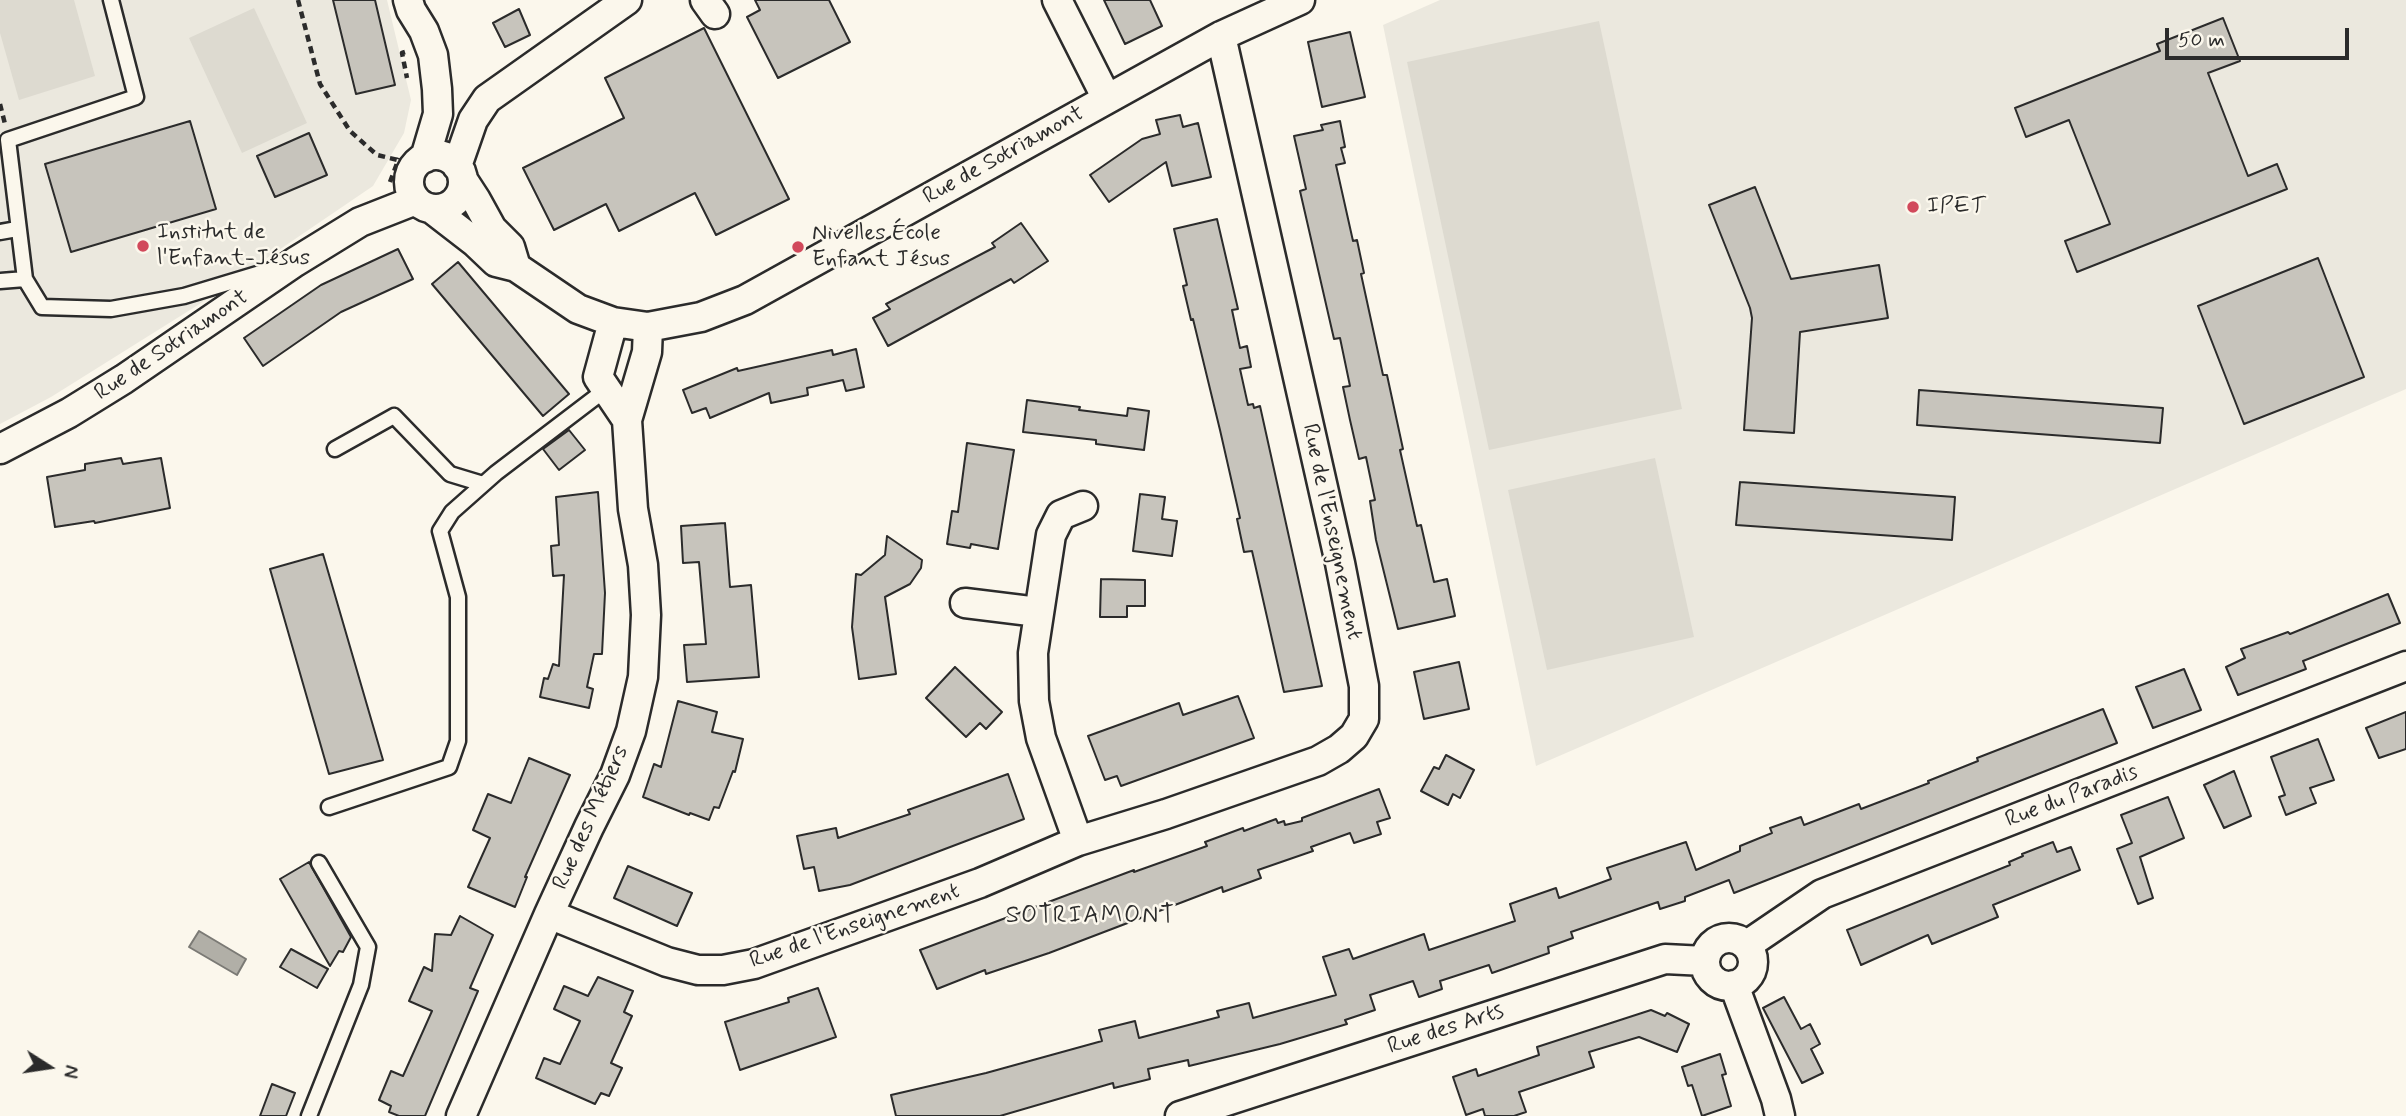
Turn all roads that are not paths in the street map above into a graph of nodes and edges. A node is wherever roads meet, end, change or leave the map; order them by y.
1 (111, 0) edge
2 (408, 0) edge
3 (627, 0) edge
4 (1057, 0) edge
5 (1300, 0) edge
6 (1221, 36) junction
7 (487, 99) junction
8 (1107, 99) junction
9 (438, 114) junction
10 (412, 159) junction
11 (460, 173) junction
12 (424, 204) junction
13 (17, 229) junction
14 (0, 232) edge
15 (295, 262) junction
16 (516, 267) junction
17 (25, 279) junction
18 (0, 281) edge
19 (613, 322) junction
20 (648, 327) junction
21 (605, 390) junction
22 (627, 420) junction
23 (0, 449) edge
24 (335, 449) dead end
25 (483, 484) junction
26 (1083, 506) dead end
27 (965, 603) dead end
28 (1038, 612) junction
29 (2406, 666) edge
30 (329, 807) dead end
31 (1078, 841) junction
32 (319, 863) dead end
33 (549, 914) junction
34 (1747, 945) junction
35 (1705, 961) junction
36 (1734, 985) junction
37 (1186, 1115) edge
38 (309, 1116) edge
39 (461, 1116) edge
40 (1780, 1116) edge

1 - 13 lane
2 - 9 street
3 - 7 street
4 - 8 street
5 - 6 street, Rue de Sotriamont
6 - 8 street, Rue de Sotriamont
6 - 31 street, Rue de l'Enseignement
7 - 9 street
7 - 11 street
8 - 20 street, Rue de Sotriamont
9 - 10 street
10 - 11 street
10 - 12 street
11 - 12 street
11 - 16 street, Rue de Sotriamont
12 - 15 street, Rue de Sotriamont
12 - 16 street, Rue de Sotriamont
13 - 14 lane
13 - 17 lane
15 - 17 lane
15 - 23 street, Rue de Sotriamont
16 - 19 street, Rue de Sotriamont
17 - 18 lane
19 - 20 street, Rue de Sotriamont
19 - 21 street
20 - 22 street
21 - 22 street
21 - 25 lane
22 - 33 street, Rue des Métiers
24 - 25 lane
25 - 30 lane
26 - 28 street
27 - 28 street
28 - 31 street
29 - 34 street, Rue du Paradis
31 - 33 street, Rue de l'Enseignement
32 - 38 lane
33 - 39 street, Rue des Métiers
34 - 35 street
34 - 36 street
35 - 36 street
35 - 37 street, Rue des Arts
36 - 40 street

